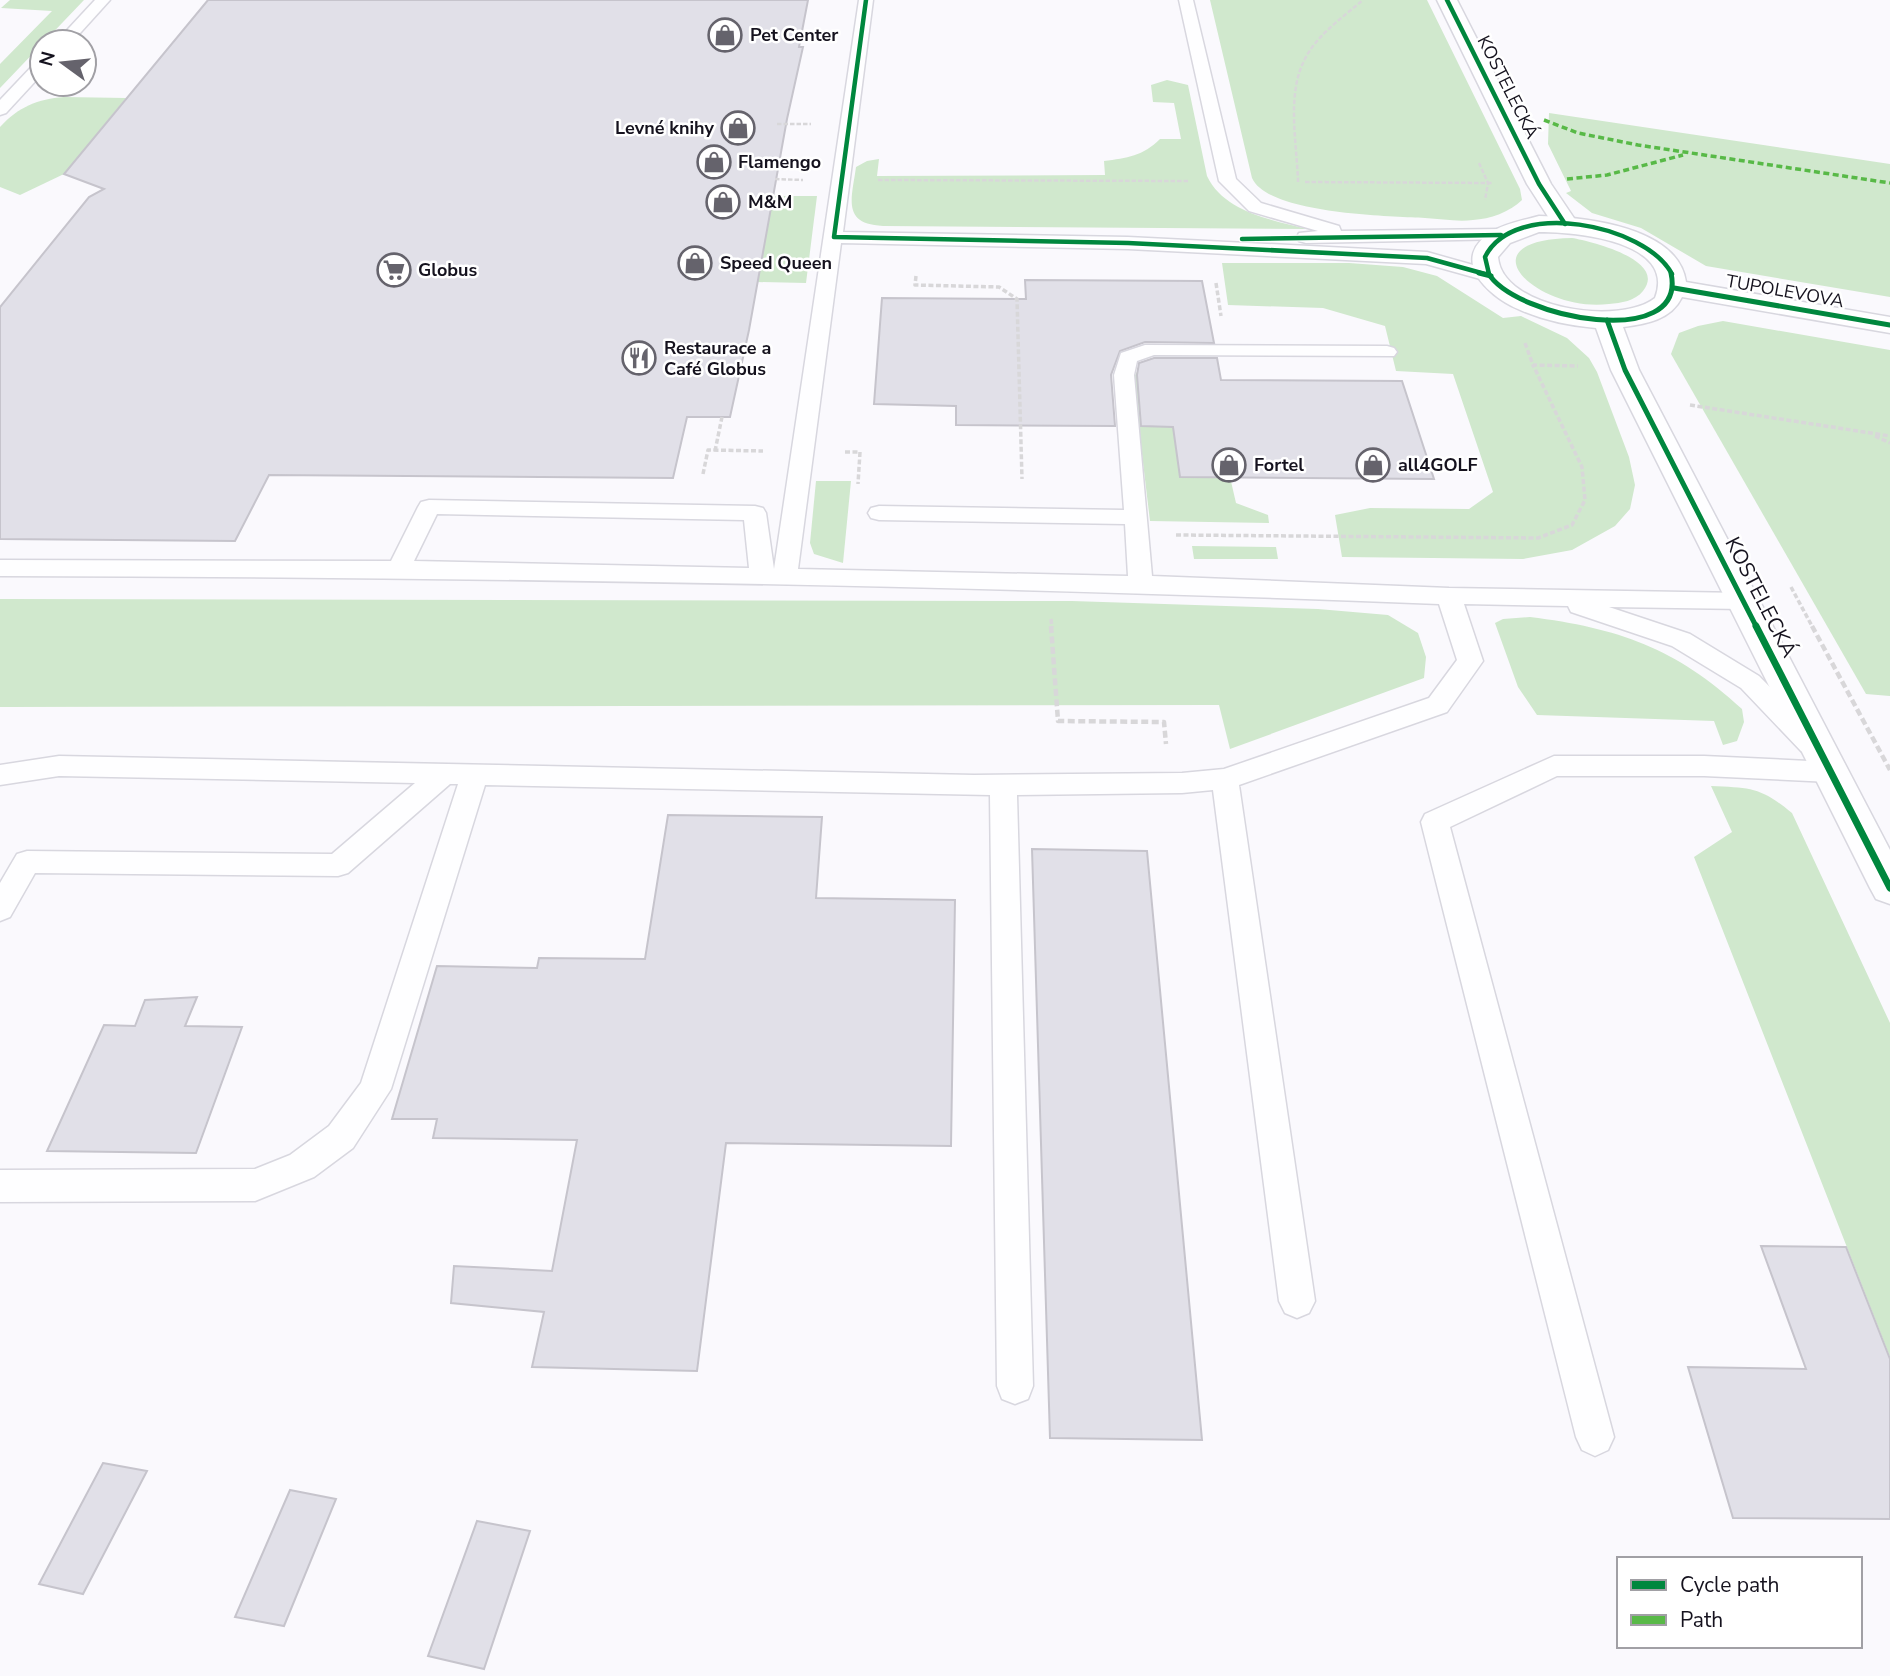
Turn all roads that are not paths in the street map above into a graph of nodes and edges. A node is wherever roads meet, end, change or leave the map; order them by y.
1 (103, 0) edge
2 (866, 0) edge
3 (1186, 0) edge
4 (1447, 0) edge
5 (77, 28) edge
6 (28, 80) edge
7 (0, 110) edge
8 (1565, 223) junction
9 (1353, 235) junction
10 (1501, 235) junction
11 (834, 237) junction
12 (1128, 243) junction
13 (1491, 276) junction
14 (1674, 288) junction
15 (1607, 320) junction
16 (1890, 325) edge
17 (1387, 352) dead end
18 (879, 513) dead end
19 (1138, 526) junction
20 (0, 568) edge
21 (399, 569) junction
22 (773, 578) junction
23 (1141, 584) junction
24 (1449, 596) junction
25 (1554, 597) junction
26 (1744, 601) junction
27 (1827, 765) junction
28 (1, 774) edge
29 (459, 774) junction
30 (1225, 779) junction
31 (1003, 785) junction
32 (1890, 888) edge
33 (0, 909) edge
34 (0, 1186) edge
35 (1297, 1301) dead end
36 (1015, 1386) dead end
37 (1595, 1437) dead end

1 - 5 lane
2 - 11 lane
3 - 9 lane
4 - 8 main road, KOSTELECKÁ
6 - 7 lane
8 - 10 main road
8 - 14 main road
9 - 10 lane
9 - 12 lane
10 - 13 main road
11 - 12 lane
11 - 22 lane
12 - 13 lane
13 - 15 main road
14 - 15 main road
14 - 16 main road, TUPOLEVOVA
15 - 26 main road, KOSTELECKÁ
17 - 19 lane
18 - 19 lane
19 - 23 lane
20 - 21 lane
21 - 22 lane
21 - 22 lane
22 - 23 lane
23 - 24 lane
24 - 25 lane
24 - 30 lane
25 - 26 lane
25 - 27 lane
26 - 27 main road, KOSTELECKÁ
27 - 32 main road, KOSTELECKÁ
27 - 37 lane
28 - 29 lane
29 - 31 lane
29 - 33 lane
29 - 34 lane
30 - 31 lane
30 - 35 lane
31 - 36 lane

